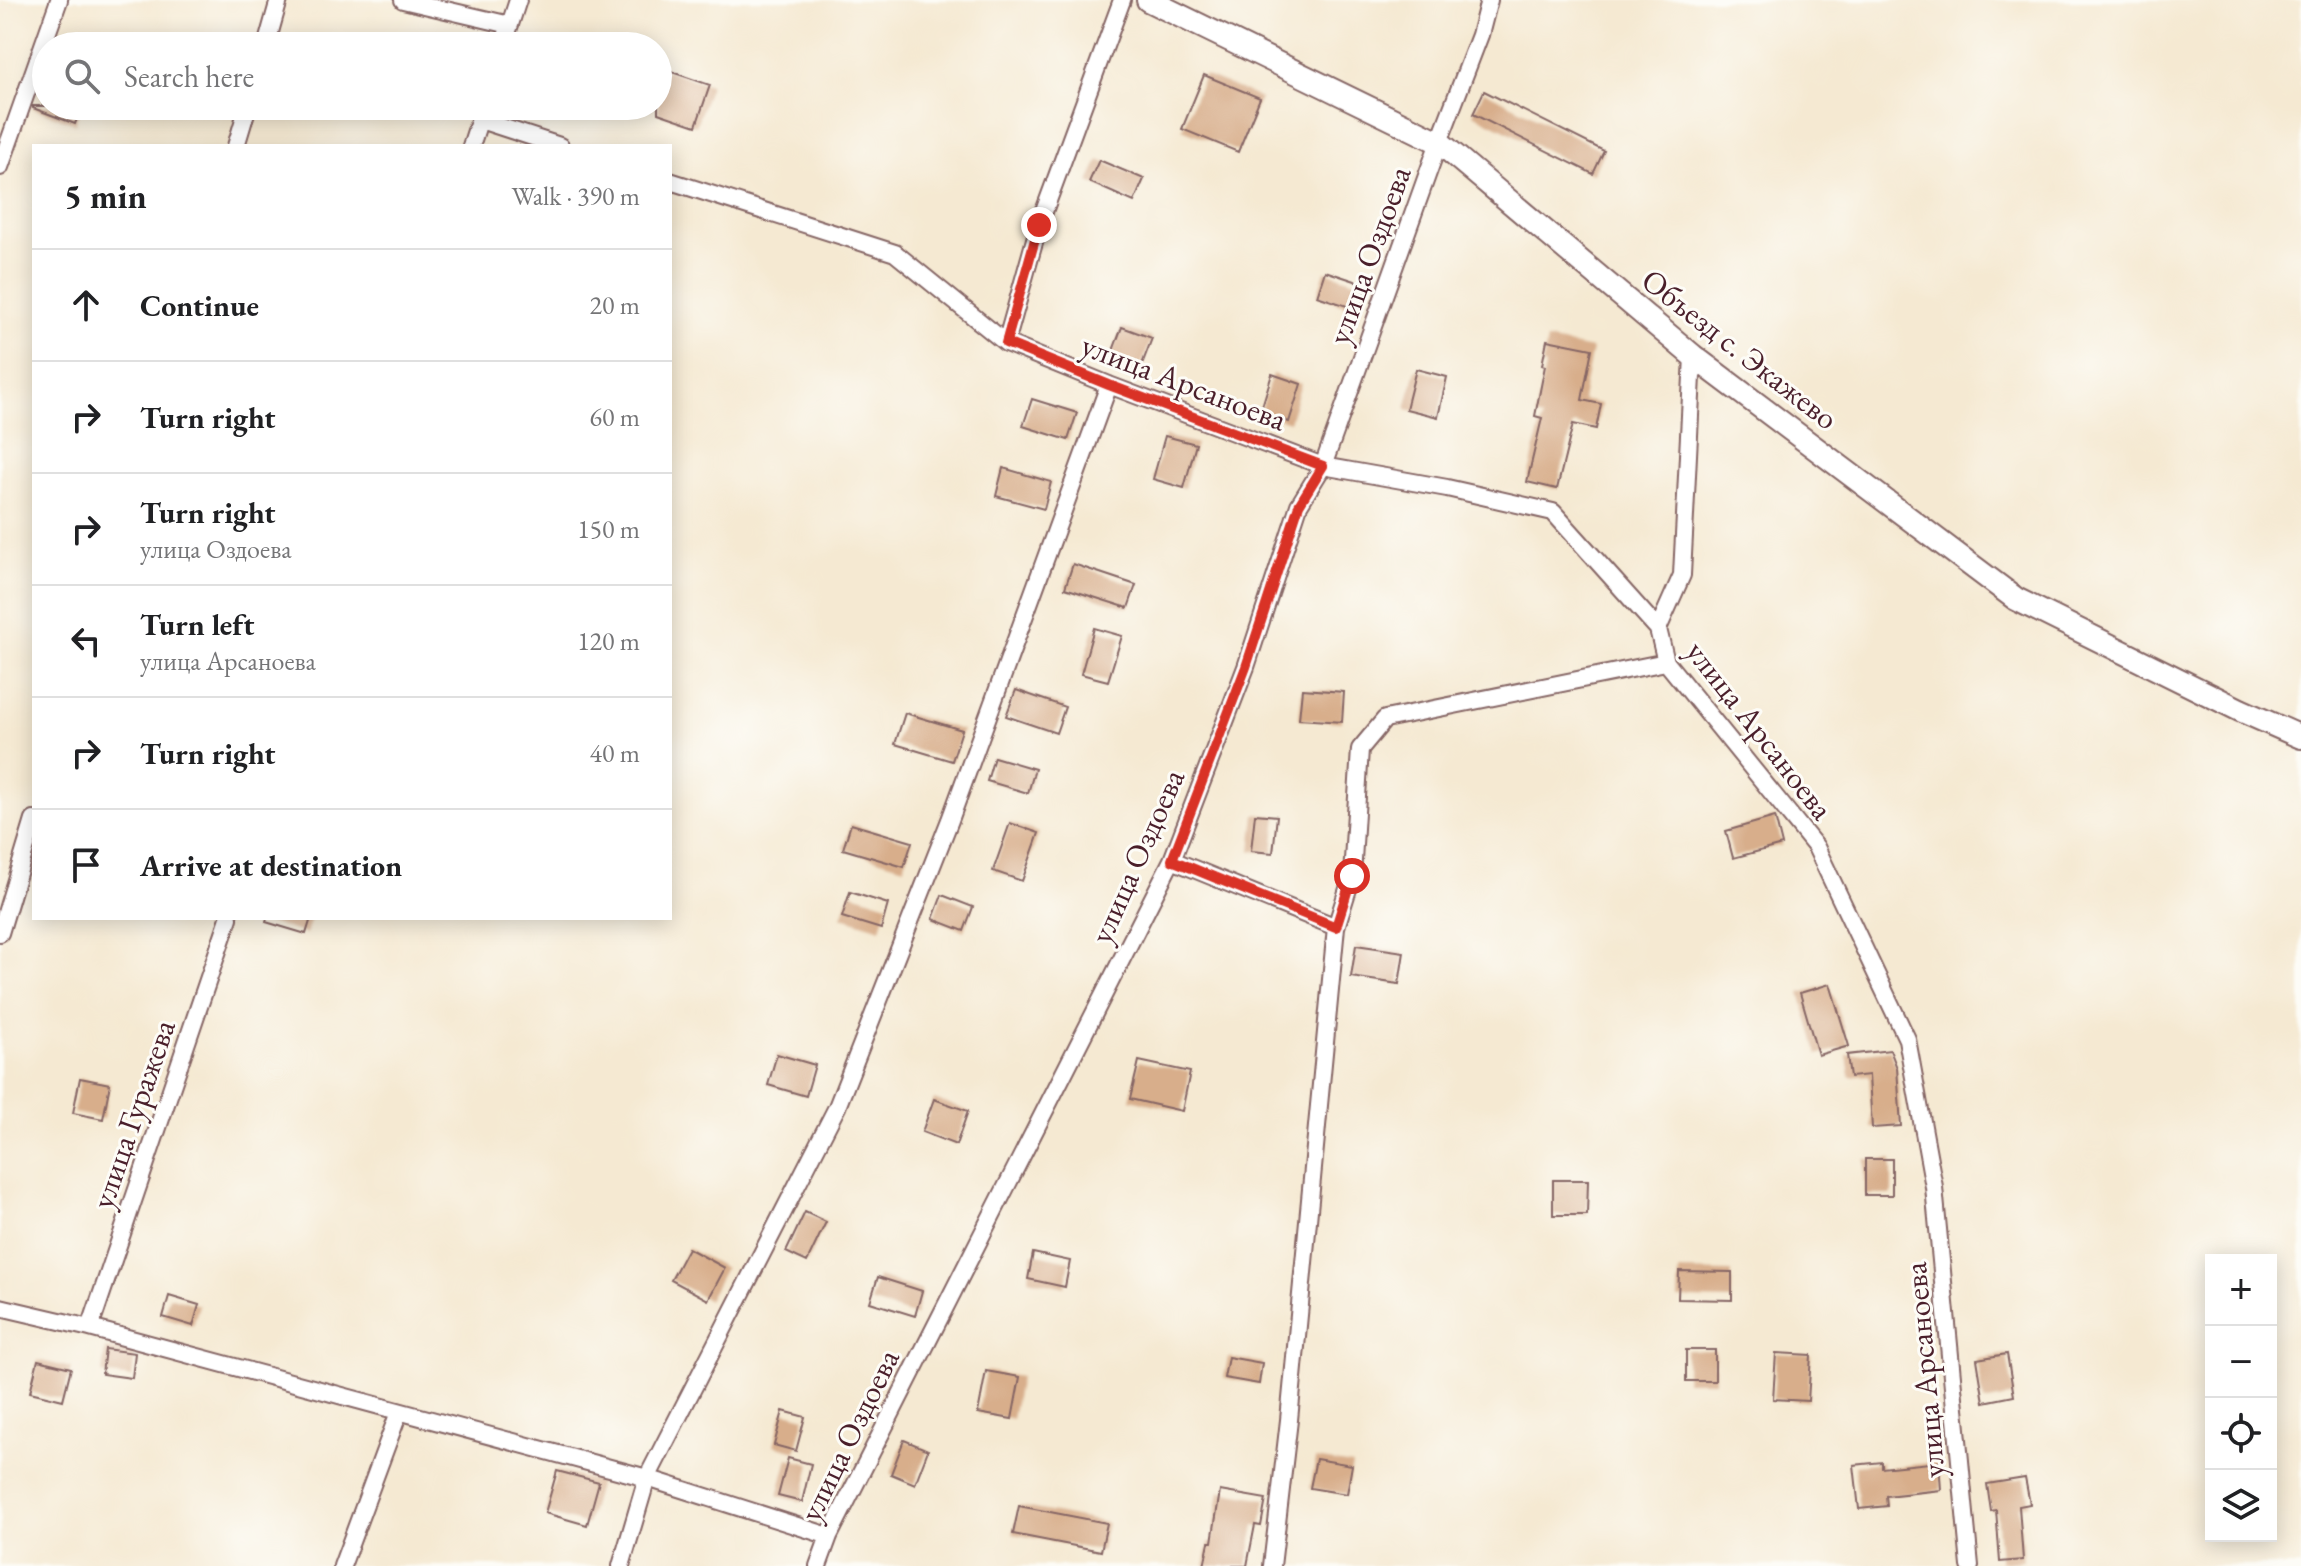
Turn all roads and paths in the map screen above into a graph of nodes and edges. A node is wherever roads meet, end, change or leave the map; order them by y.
1 (59, 0) edge
2 (279, 0) edge
3 (403, 0) edge
4 (518, 0) edge
5 (1122, 0) edge
6 (1148, 0) edge
7 (1489, 0) edge
8 (510, 25) junction
9 (48, 32) edge
10 (270, 32) edge
11 (508, 32) edge
12 (32, 76) edge
13 (244, 120) edge
14 (480, 120) edge
15 (499, 120) edge
16 (1439, 142) junction
17 (237, 144) edge
18 (472, 144) edge
19 (555, 144) edge
20 (0, 167) edge
21 (672, 182) edge
22 (1006, 343) junction
23 (1693, 356) junction
24 (1109, 385) junction
25 (1323, 466) junction
26 (1658, 629) junction
27 (1666, 662) junction
28 (2301, 737) edge
29 (32, 827) edge
30 (1172, 860) junction
31 (228, 920) edge
32 (1336, 927) junction
33 (0, 933) edge
34 (0, 1307) edge
35 (90, 1328) junction
36 (399, 1412) junction
37 (647, 1478) junction
38 (829, 1536) junction
39 (342, 1566) edge
40 (621, 1566) edge
41 (818, 1566) edge
42 (1272, 1566) edge
43 (1970, 1566) edge

1 - 9 street
2 - 10 street
3 - 8 street
4 - 8 street
5 - 22 street
6 - 16 main road, Объезд с. Экажево
7 - 16 street, улица Оздоева
8 - 11 street
12 - 20 street
13 - 17 street
14 - 18 street
15 - 19 street
16 - 23 main road, Объезд с. Экажево
16 - 25 street, улица Оздоева
21 - 22 street, улица Арсаноева
22 - 24 street, улица Арсаноева
23 - 26 street
23 - 28 main road, Объезд с. Экажево
24 - 25 street, улица Арсаноева
24 - 37 street
25 - 26 street, улица Арсаноева
25 - 30 street, улица Оздоева
26 - 27 street, улица Арсаноева
27 - 32 street
27 - 43 street, улица Арсаноева
29 - 33 street
30 - 32 street
30 - 38 street, улица Оздоева
31 - 35 street, улица Гуражева
32 - 42 street
34 - 35 street
35 - 36 street
36 - 37 street
36 - 39 street
37 - 38 street
37 - 40 street
38 - 41 street, улица Оздоева

